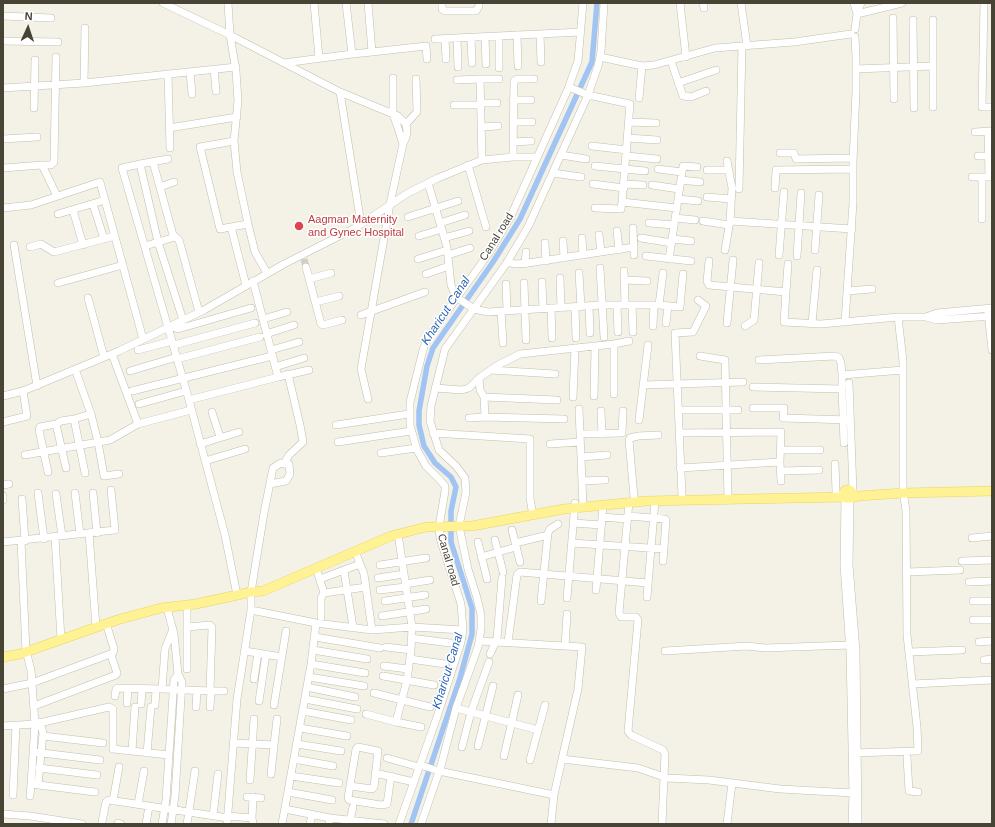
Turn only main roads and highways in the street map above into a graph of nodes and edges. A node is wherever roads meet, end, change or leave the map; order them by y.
1 (992, 487) edge
2 (903, 492) junction
3 (992, 492) edge
4 (728, 498) junction
5 (631, 500) junction
6 (579, 505) junction
7 (441, 524) junction
8 (459, 525) junction
9 (251, 592) junction
10 (3, 657) edge

1 - 2 main road
2 - 3 main road
2 - 4 main road
4 - 5 main road
4 - 5 main road
5 - 6 main road
5 - 6 main road
6 - 8 main road
6 - 8 main road
7 - 8 main road
7 - 9 main road
7 - 9 main road
9 - 10 main road

